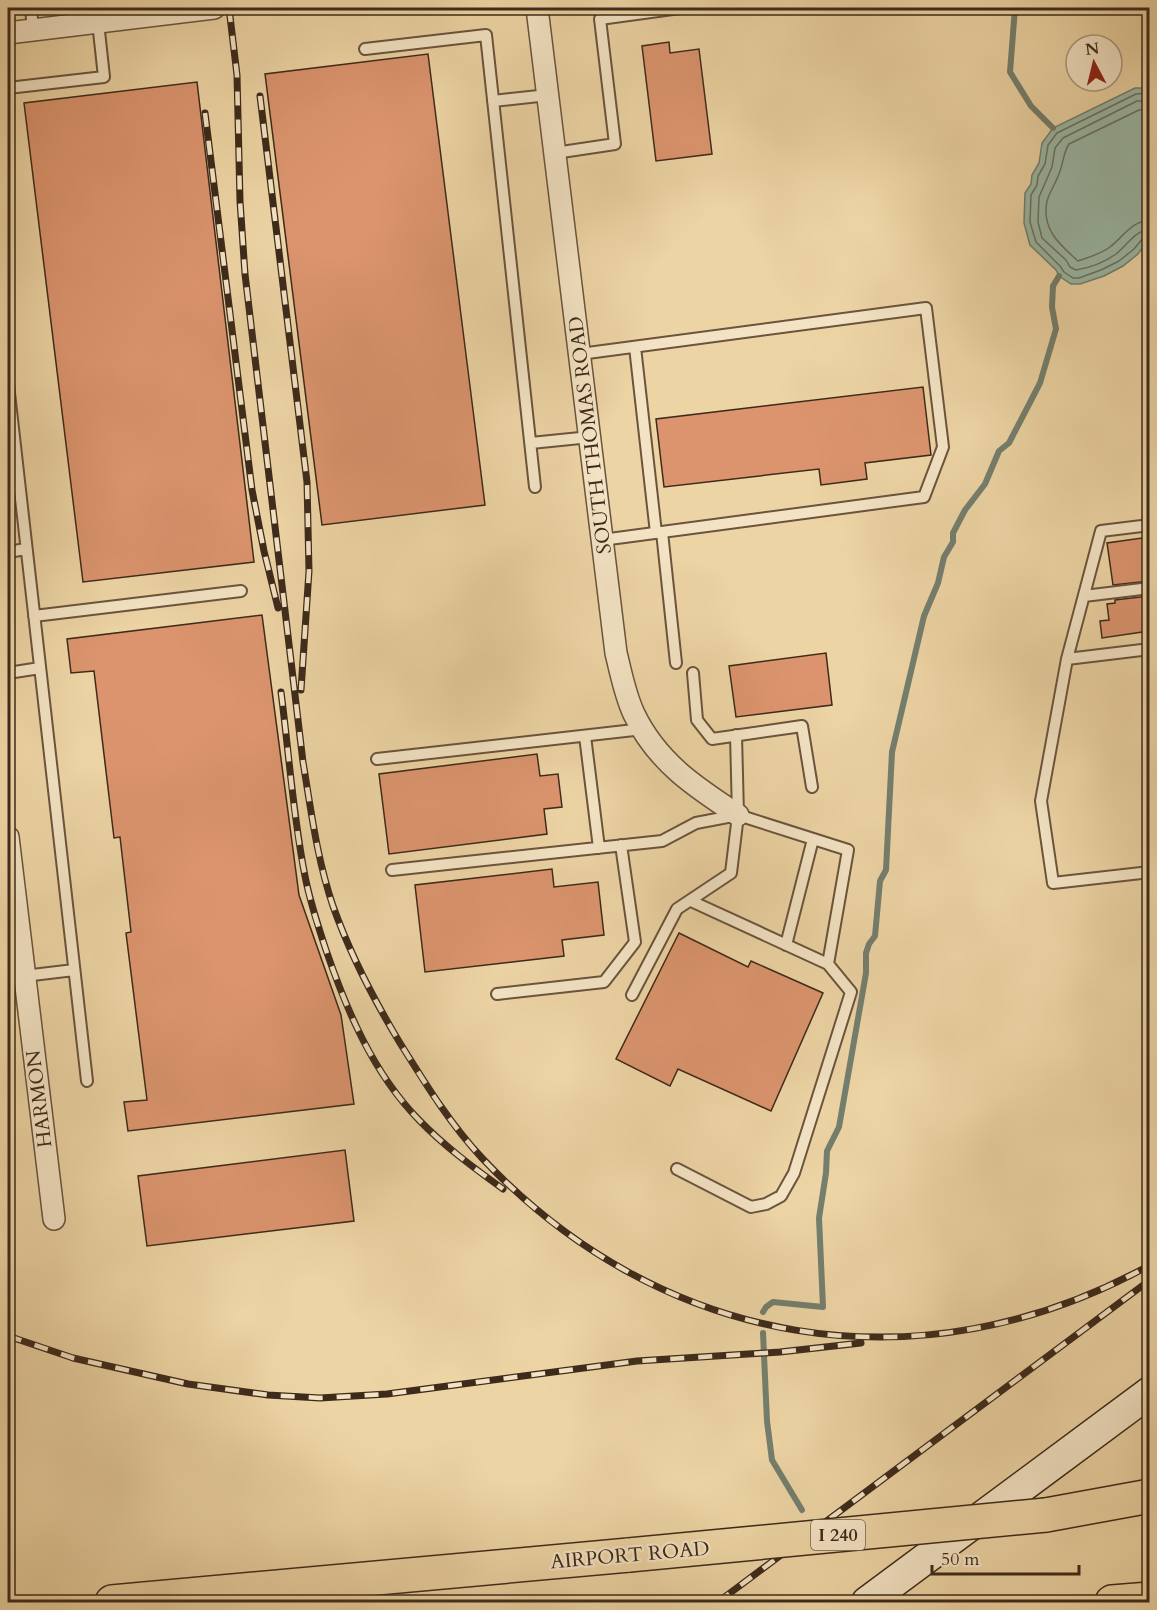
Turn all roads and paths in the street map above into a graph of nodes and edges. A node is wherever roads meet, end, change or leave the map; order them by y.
1 (31, 8) edge
2 (214, 8) edge
3 (537, 8) edge
4 (680, 8) edge
5 (174, 10) edge
6 (98, 22) junction
7 (33, 30) junction
8 (8, 33) edge
9 (365, 49) dead end
10 (8, 88) edge
11 (548, 95) junction
12 (493, 101) junction
13 (555, 153) junction
14 (635, 346) junction
15 (580, 354) junction
16 (8, 384) edge
17 (590, 437) junction
18 (531, 443) junction
19 (12, 467) edge
20 (535, 487) dead end
21 (1149, 525) edge
22 (659, 533) junction
23 (602, 540) junction
24 (26, 549) junction
25 (8, 552) edge
26 (1149, 588) edge
27 (241, 591) dead end
28 (1084, 596) junction
29 (34, 616) junction
30 (1149, 649) edge
31 (1067, 659) junction
32 (676, 663) dead end
33 (40, 668) junction
34 (8, 673) edge
35 (693, 673) dead end
36 (643, 729) junction
37 (736, 735) junction
38 (585, 736) junction
39 (377, 759) dead end
40 (812, 787) dead end
41 (738, 815) junction
42 (8, 837) edge
43 (813, 839) junction
44 (621, 845) junction
45 (599, 848) junction
46 (392, 870) dead end
47 (1149, 872) edge
48 (691, 901) junction
49 (786, 945) junction
50 (828, 964) junction
51 (74, 969) junction
52 (24, 976) junction
53 (496, 994) dead end
54 (632, 995) dead end
55 (87, 1081) dead end
56 (677, 1169) dead end
57 (54, 1219) dead end
58 (1149, 1392) edge
59 (1133, 1505) edge
60 (1149, 1599) edge
61 (112, 1602) edge
62 (867, 1602) edge
63 (1112, 1602) edge

1 - 7 lane
2 - 5 street
3 - 11 street, SOUTH THOMAS ROAD
4 - 13 lane
5 - 6 street
6 - 7 street
6 - 10 lane
7 - 8 street
9 - 12 lane
11 - 12 lane
11 - 13 street, SOUTH THOMAS ROAD
12 - 18 lane
13 - 15 street, SOUTH THOMAS ROAD
14 - 15 lane
14 - 22 lane
14 - 22 lane
15 - 17 street, SOUTH THOMAS ROAD
16 - 19 lane
17 - 18 lane
17 - 23 street, SOUTH THOMAS ROAD
18 - 20 lane
19 - 24 lane
21 - 28 lane
22 - 23 lane
22 - 32 lane
23 - 36 street, SOUTH THOMAS ROAD
24 - 25 lane
24 - 29 lane
26 - 28 lane
27 - 29 lane
28 - 31 lane
29 - 33 lane
30 - 31 lane
31 - 47 lane
33 - 34 lane
33 - 51 lane
35 - 37 lane
36 - 38 lane
36 - 41 street, SOUTH THOMAS ROAD
37 - 40 lane
37 - 41 lane
38 - 39 lane
38 - 45 lane
41 - 43 lane
41 - 44 lane
41 - 48 lane
42 - 52 street, HARMON
43 - 49 lane
43 - 50 lane
44 - 45 lane
44 - 53 lane
45 - 46 lane
48 - 49 lane
48 - 54 lane
49 - 50 lane
50 - 56 lane
51 - 52 lane
51 - 55 lane
52 - 57 street, HARMON
58 - 62 street
59 - 61 highway, AIRPORT ROAD / I 240, bridge
60 - 63 highway

